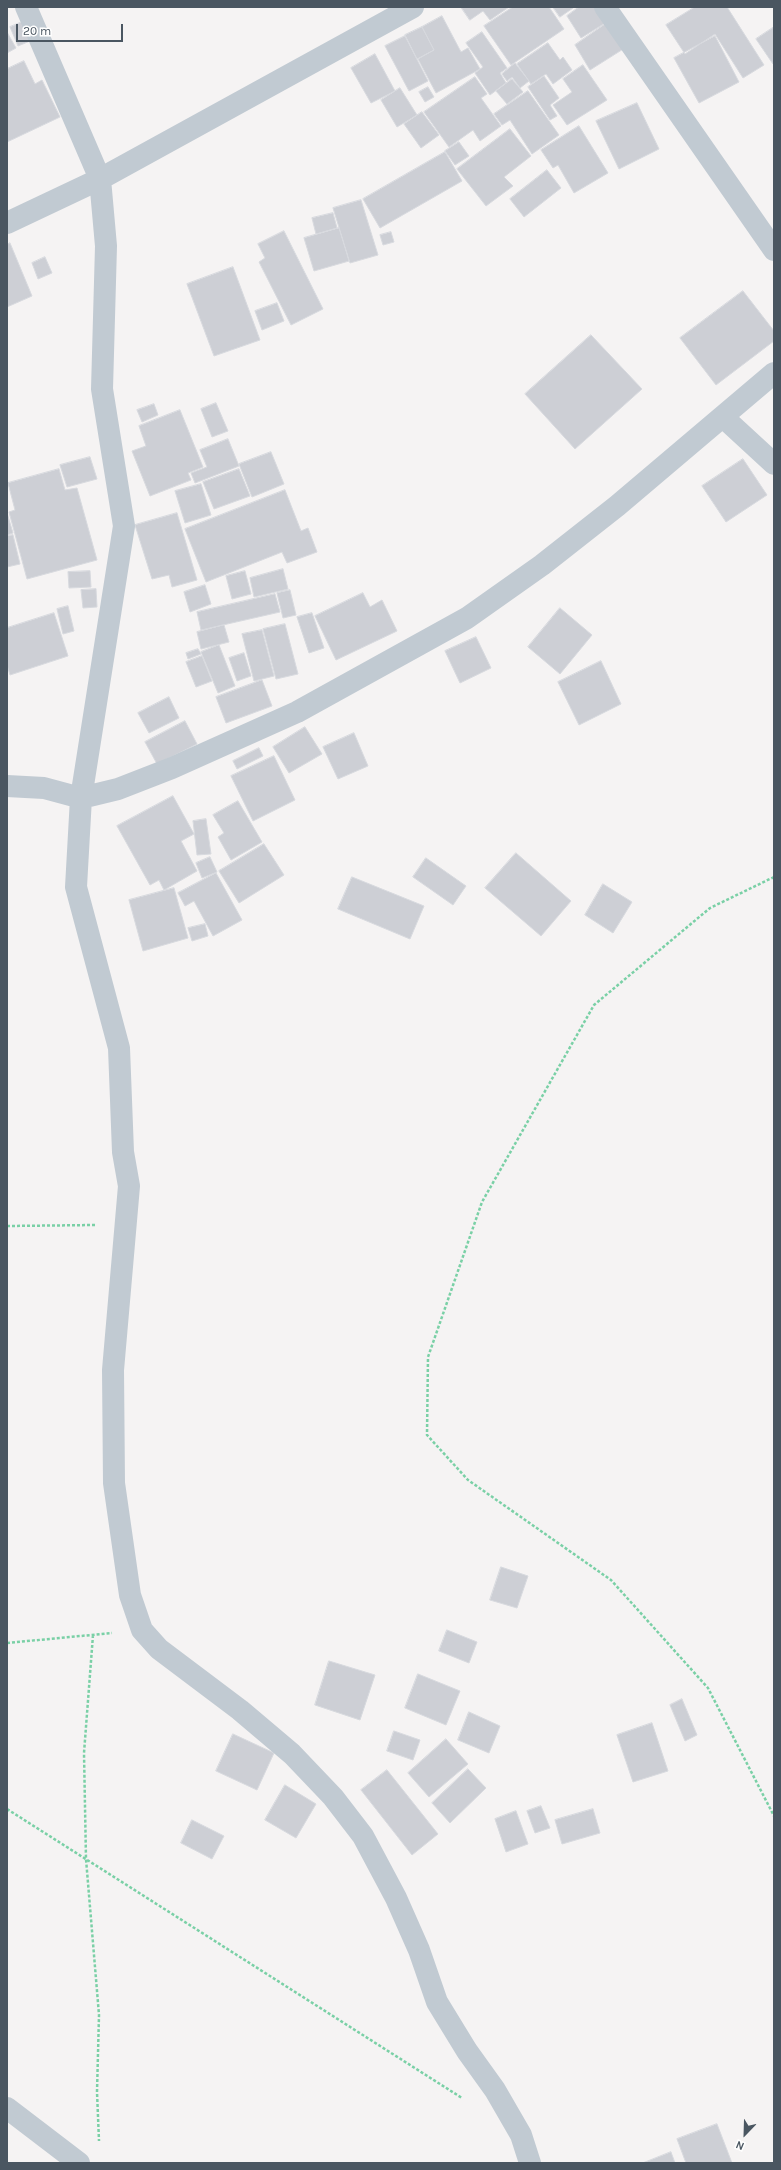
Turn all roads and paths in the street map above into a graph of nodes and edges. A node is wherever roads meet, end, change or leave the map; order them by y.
1 (26, 7) edge
2 (413, 7) edge
3 (605, 7) edge
4 (100, 179) junction
5 (7, 223) edge
6 (774, 250) edge
7 (774, 373) edge
8 (723, 417) junction
9 (774, 464) edge
10 (7, 786) edge
11 (81, 798) junction
12 (774, 877) edge
13 (126, 1225) junction
14 (7, 1226) edge
15 (142, 1630) junction
16 (93, 1635) junction
17 (7, 1643) edge
18 (7, 1809) edge
19 (774, 1816) edge
20 (86, 1859) junction
21 (467, 2101) dead end
22 (7, 2108) edge
23 (99, 2147) dead end
24 (79, 2163) edge
25 (530, 2163) edge

1 - 4 street
2 - 4 street
3 - 6 street
4 - 5 street
4 - 11 street
7 - 8 street
8 - 9 street
8 - 11 street
10 - 11 street
11 - 13 street
12 - 19 path
13 - 14 path
13 - 15 street
15 - 16 path
15 - 25 street
16 - 17 path
16 - 20 path
18 - 20 path
20 - 21 path
20 - 23 path
22 - 24 street

